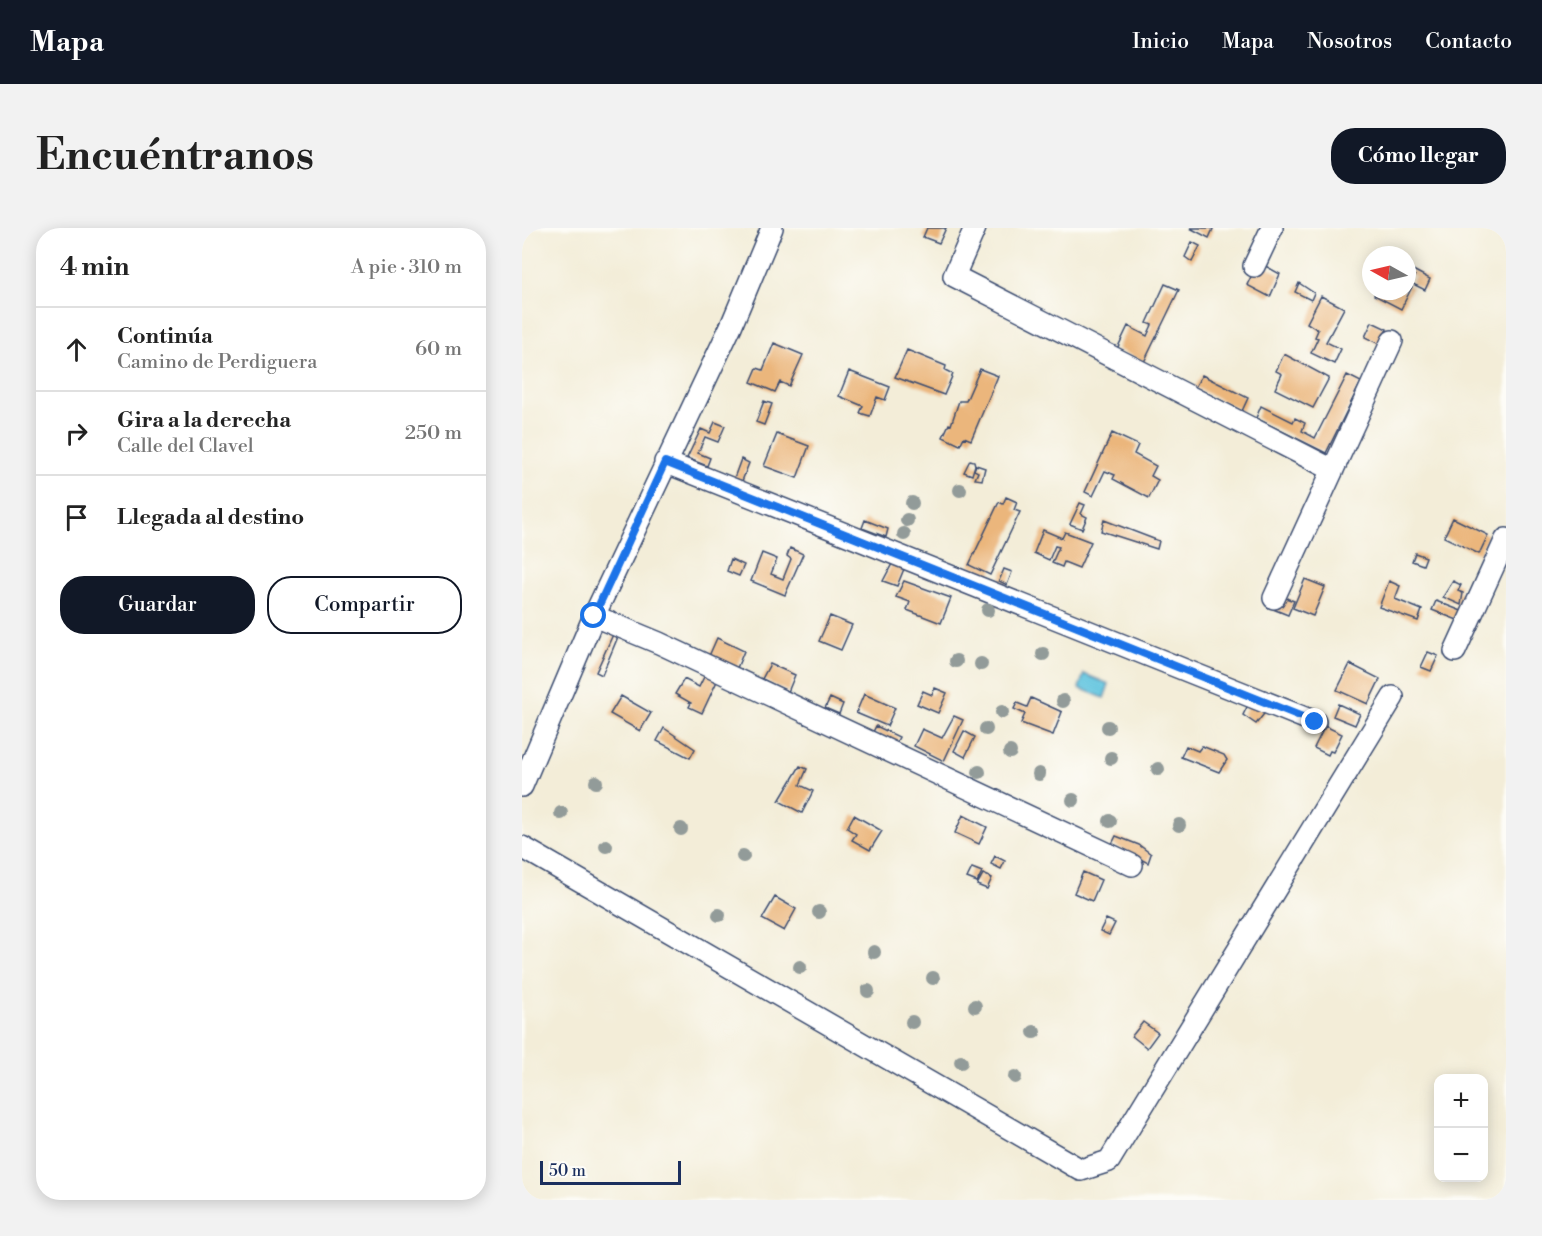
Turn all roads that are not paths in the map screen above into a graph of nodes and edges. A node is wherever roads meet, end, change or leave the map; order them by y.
1 (772, 228) edge
2 (975, 228) edge
3 (1272, 228) edge
4 (1254, 266) dead end
5 (1392, 341) dead end
6 (665, 462) junction
7 (1333, 470) junction
8 (1506, 539) edge
9 (1274, 598) dead end
10 (594, 616) junction
11 (1455, 651) dead end
12 (1393, 697) dead end
13 (1315, 722) dead end
14 (522, 786) edge
15 (522, 847) edge
16 (1132, 865) dead end

1 - 6 street
2 - 7 street
3 - 4 street
5 - 7 street
6 - 10 street
6 - 13 street
7 - 9 street
8 - 11 street
10 - 14 street
10 - 16 street
12 - 15 street

